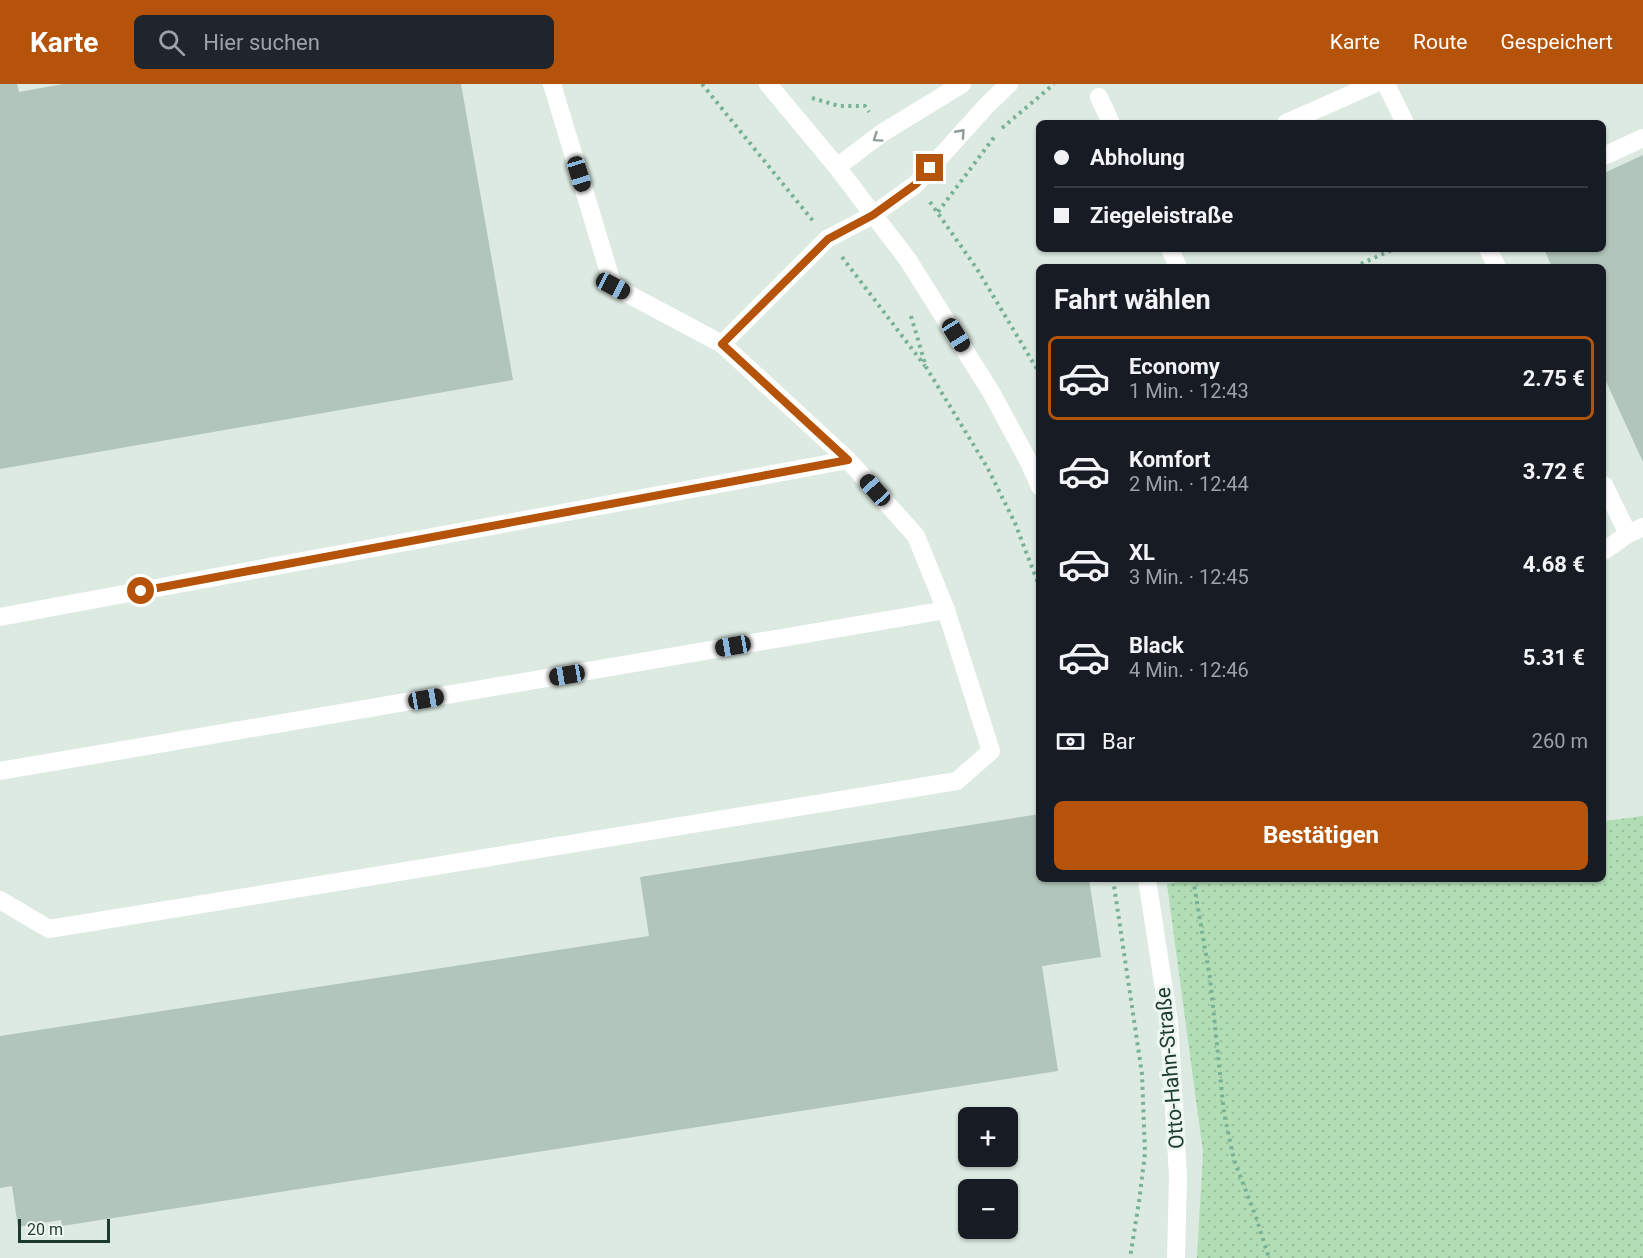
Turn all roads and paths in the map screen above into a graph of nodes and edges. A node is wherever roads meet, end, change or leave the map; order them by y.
1 (552, 84) edge
2 (768, 84) edge
3 (962, 84) edge
4 (1009, 84) edge
5 (1054, 84) edge
6 (1374, 84) edge
7 (1386, 84) edge
8 (805, 91) dead end
9 (1099, 97) dead end
10 (1110, 120) edge
11 (1293, 120) edge
12 (1404, 120) edge
13 (882, 133) junction
14 (1643, 138) edge
15 (1606, 155) edge
16 (837, 167) junction
17 (916, 184) junction
18 (938, 212) junction
19 (873, 215) junction
20 (1387, 252) edge
21 (1361, 264) edge
22 (908, 309) dead end
23 (722, 344) junction
24 (1036, 367) edge
25 (848, 460) junction
26 (1036, 478) edge
27 (1606, 488) edge
28 (1635, 531) edge
29 (1606, 550) edge
30 (1036, 578) edge
31 (946, 610) junction
32 (0, 617) edge
33 (0, 771) edge
34 (1113, 882) edge
35 (1147, 882) edge
36 (1194, 882) edge
37 (0, 900) edge
38 (1130, 1258) edge
39 (1176, 1258) edge
40 (1269, 1258) edge

1 - 23 street
2 - 16 street
3 - 13 street
17 -> 4 street
5 - 18 path
6 - 11 street
7 - 12 street
8 - 13 path
9 - 10 street
13 -> 16 street
14 - 15 street
16 - 19 street
17 - 18 path
17 - 19 street
18 - 24 path
19 - 23 street
19 - 26 street
20 - 21 path
22 - 30 path
23 - 25 street
25 - 31 street
25 - 32 street
27 - 28 street
28 - 29 street
31 - 33 street
31 - 37 street
34 - 38 path
35 - 39 street, Otto-Hahn-Straße
36 - 40 path

